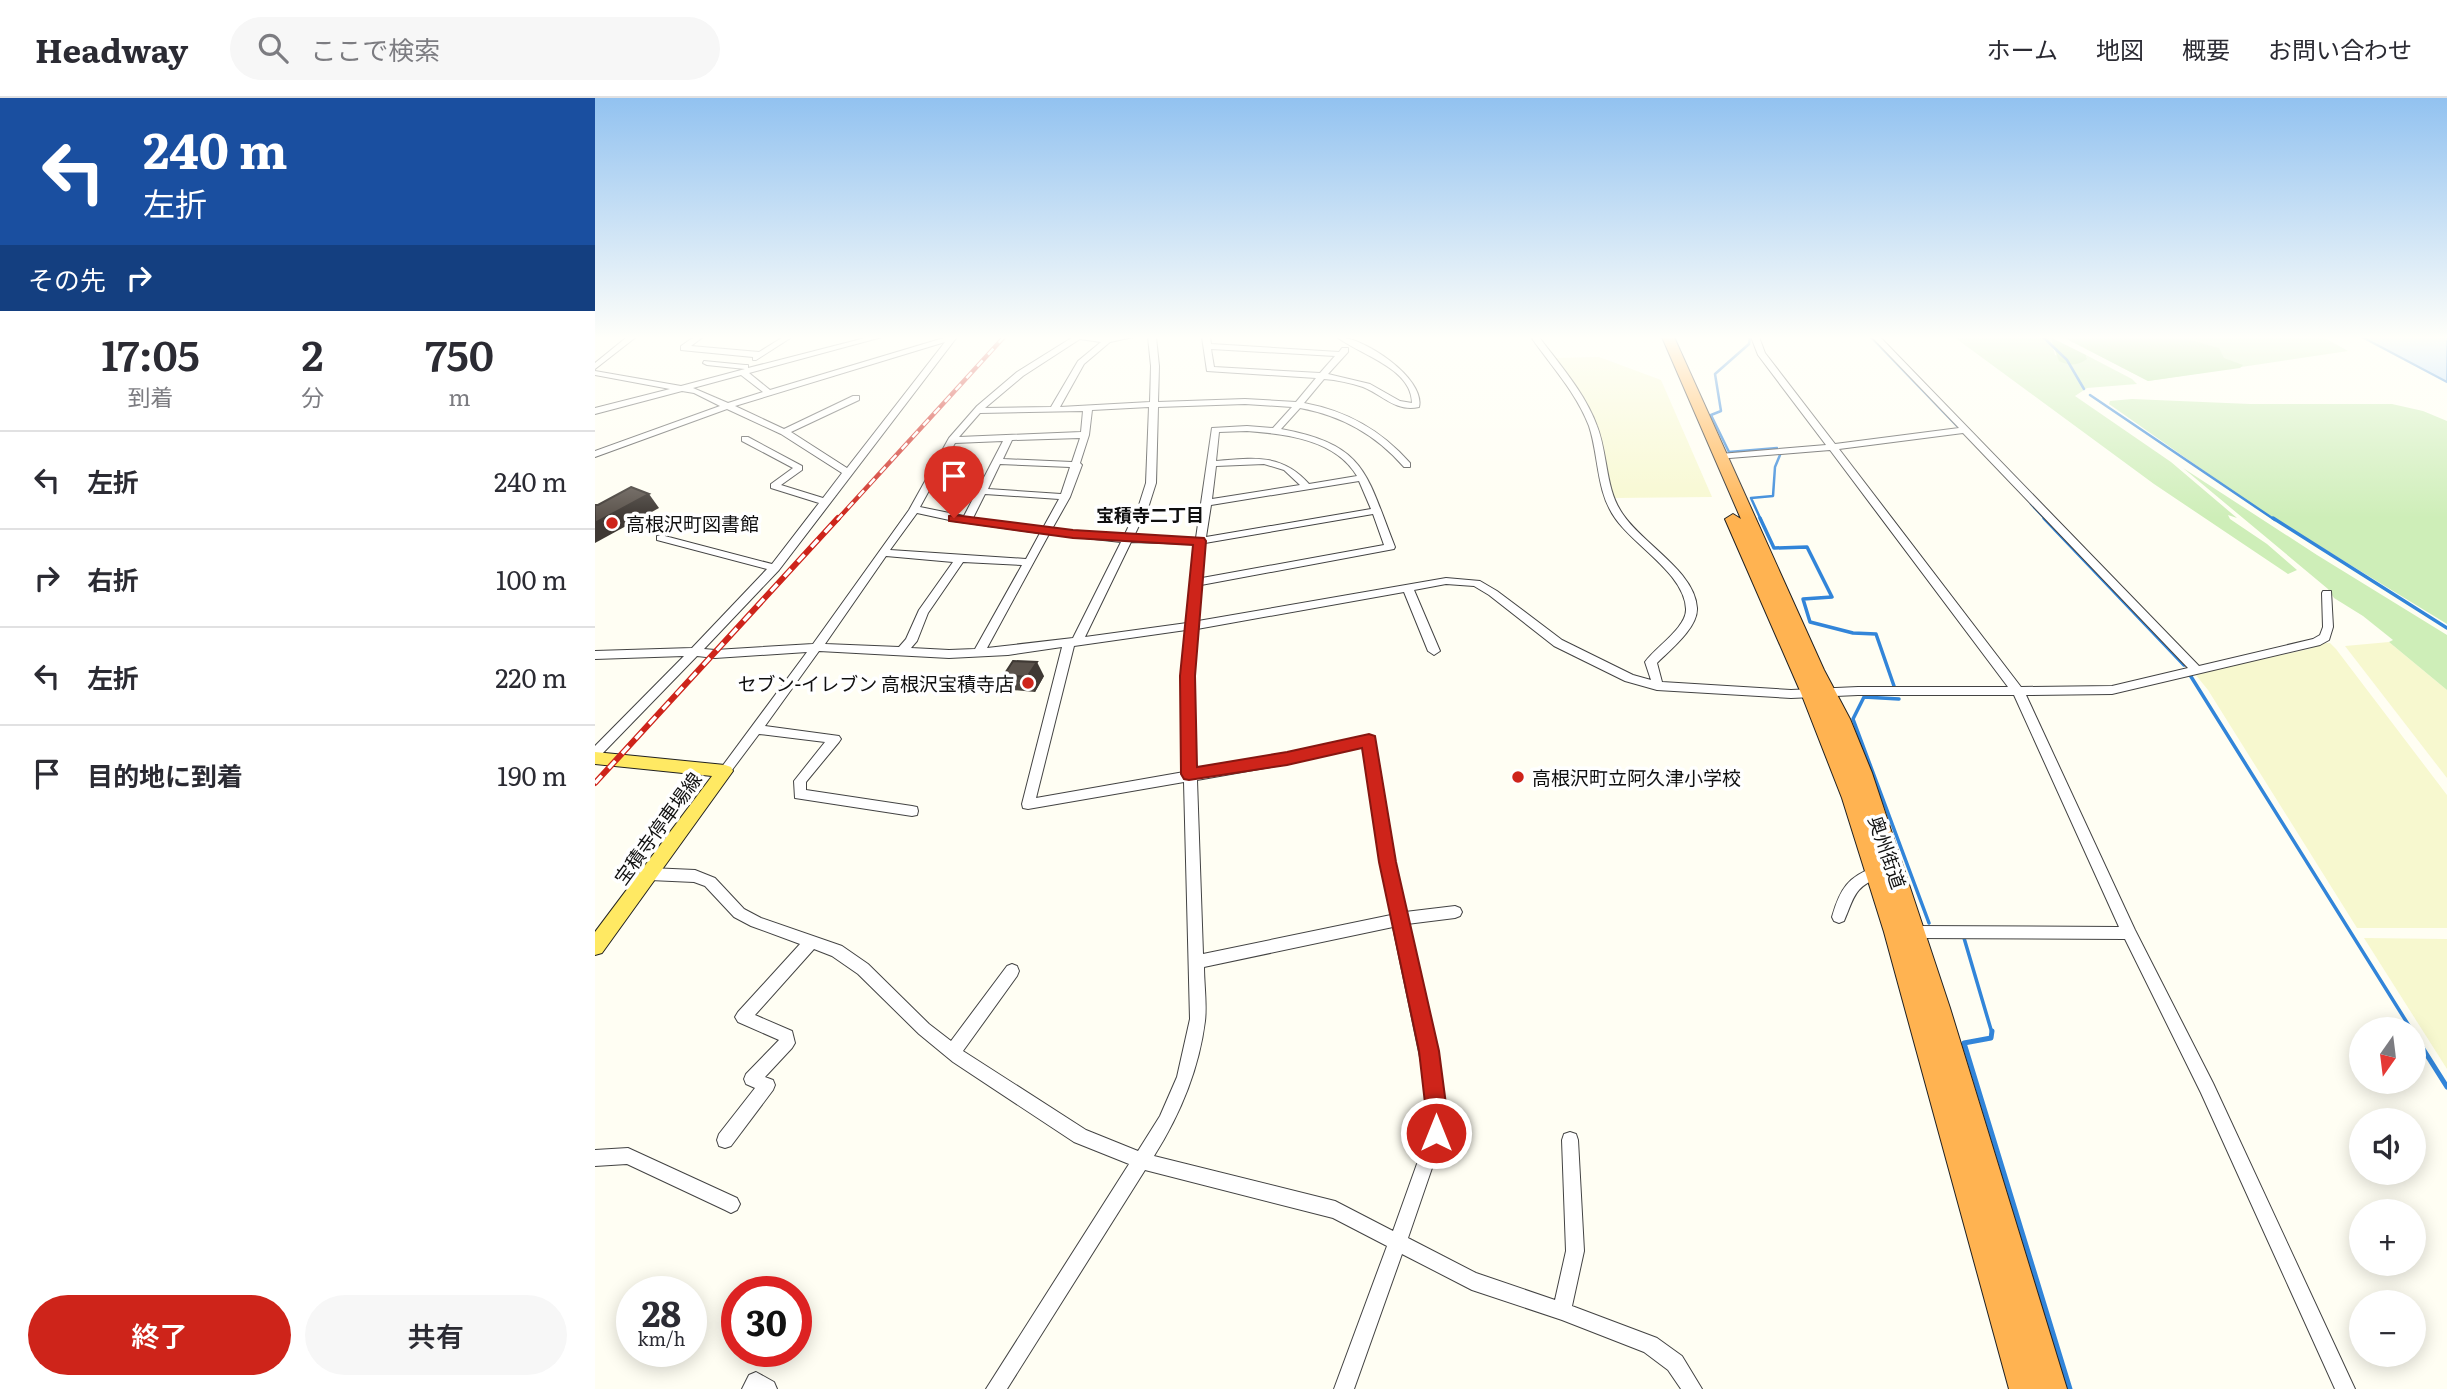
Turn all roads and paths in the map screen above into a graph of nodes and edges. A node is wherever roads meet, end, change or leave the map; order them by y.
1 (648, 397) edge
2 (709, 397) edge
3 (755, 397) edge
4 (906, 397) edge
5 (992, 397) edge
6 (1061, 397) edge
7 (1152, 397) edge
8 (1304, 397) edge
9 (1387, 397) edge
10 (1416, 397) edge
11 (1578, 397) edge
12 (1682, 397) edge
13 (1694, 397) edge
14 (1796, 397) edge
15 (1934, 397) edge
16 (856, 398) dead end
17 (1152, 404) junction
18 (730, 405) junction
19 (1297, 405) junction
20 (1088, 407) junction
21 (1055, 408) junction
22 (978, 410) junction
23 (595, 411) edge
24 (1966, 430) junction
25 (1275, 431) junction
26 (784, 432) junction
27 (1086, 435) junction
28 (745, 439) dead end
29 (1008, 439) junction
30 (952, 440) junction
31 (1835, 447) junction
32 (595, 454) edge
33 (1720, 457) junction
34 (996, 461) junction
35 (1212, 464) junction
36 (1077, 465) junction
37 (1408, 465) dead end
38 (848, 473) junction
39 (1362, 478) junction
40 (1307, 487) junction
41 (980, 491) junction
42 (1065, 497) junction
43 (825, 502) junction
44 (1207, 503) junction
45 (914, 509) junction
46 (1375, 510) junction
47 (967, 520) junction
48 (1046, 531) junction
49 (661, 538) dead end
50 (1126, 539) junction
51 (1200, 541) junction
52 (883, 552) junction
53 (960, 559) junction
54 (1030, 562) junction
55 (775, 568) junction
56 (1198, 582) junction
57 (1408, 588) junction
58 (2327, 593) dead end
59 (1192, 626) junction
60 (1073, 643) junction
61 (818, 647) junction
62 (902, 651) junction
63 (1434, 651) dead end
64 (694, 652) junction
65 (979, 652) junction
66 (595, 655) edge
67 (2195, 668) junction
68 (1657, 685) junction
69 (1819, 692) junction
70 (2019, 693) junction
71 (757, 729) junction
72 (595, 756) edge
73 (725, 771) junction
74 (1189, 774) junction
75 (912, 811) dead end
76 (1876, 873) junction
77 (650, 874) junction
78 (1455, 912) dead end
79 (1839, 917) dead end
80 (1401, 919) junction
81 (1915, 932) junction
82 (2129, 933) junction
83 (811, 942) junction
84 (595, 947) edge
85 (1196, 962) junction
86 (1012, 971) dead end
87 (953, 1052) junction
88 (725, 1140) dead end
89 (1570, 1140) dead end
90 (595, 1158) edge
91 (1142, 1161) junction
92 (731, 1204) dead end
93 (1397, 1243) junction
94 (1562, 1311) junction
95 (752, 1389) edge
96 (768, 1389) edge
97 (996, 1389) edge
98 (1344, 1389) edge
99 (1692, 1389) edge
100 (2024, 1389) edge
101 (2052, 1389) edge
102 (2345, 1389) edge

1 - 23 street
2 - 18 street
3 - 18 street
4 - 38 street
5 - 22 street
6 - 21 street
7 - 17 street
8 - 19 street
9 - 10 street
11 - 68 street
12 - 69 highway, 奥州街道
13 - 33 highway, 奥州街道
14 - 31 street
15 - 24 street
16 - 26 street
17 - 19 street
17 - 20 street
17 - 50 street
18 - 26 street
18 - 32 street
19 - 25 street
19 - 37 street
20 - 21 street
20 - 27 street
21 - 22 street
22 - 30 street
24 - 31 street
24 - 67 street
25 - 35 street
25 - 39 street
26 - 38 street
27 - 29 street
27 - 36 street
28 - 43 street
29 - 30 street
29 - 34 street
30 - 45 street
31 - 33 street
31 - 70 street
33 - 69 highway, 奥州街道
34 - 36 street
34 - 41 street
35 - 40 street
35 - 44 street
36 - 42 street
38 - 43 street
39 - 40 street
39 - 46 street
40 - 44 street
41 - 42 street
41 - 47 street
42 - 48 street
43 - 55 street
44 - 51 street
45 - 47 street
45 - 52 street
46 - 51 street
46 - 56 street
47 - 48 street
48 - 50 street
48 - 54 street
49 - 55 street
50 - 51 street
50 - 60 street
51 - 56 street
52 - 53 street
52 - 61 street
53 - 54 street
53 - 62 street
54 - 65 street
55 - 64 street
56 - 59 street
57 - 59 street
57 - 63 street
57 - 68 street
58 - 67 street
59 - 60 street
59 - 74 street
60 - 65 street
60 - 74 street
61 - 62 street
61 - 64 street
61 - 71 street
62 - 65 street
64 - 66 street
64 - 72 street
67 - 70 street
68 - 69 street
69 - 70 street
69 - 76 highway, 奥州街道
69 - 81 highway, 奥州街道
70 - 82 street
71 - 73 street
71 - 75 street
72 - 73 main road, 宝積寺停車場線
73 - 77 main road, 宝積寺停車場線
74 - 80 street
74 - 85 street
76 - 79 street
76 - 100 highway, 奥州街道
77 - 83 street
77 - 84 main road, 宝積寺停車場線
78 - 80 street
80 - 85 street
80 - 93 street
81 - 82 street
81 - 101 highway, 奥州街道
82 - 102 street
83 - 87 street
83 - 88 street
85 - 91 street
86 - 87 street
87 - 91 street
89 - 94 street
90 - 92 street
91 - 93 street
91 - 97 street
93 - 94 street
93 - 98 street
94 - 99 street
95 - 96 street

